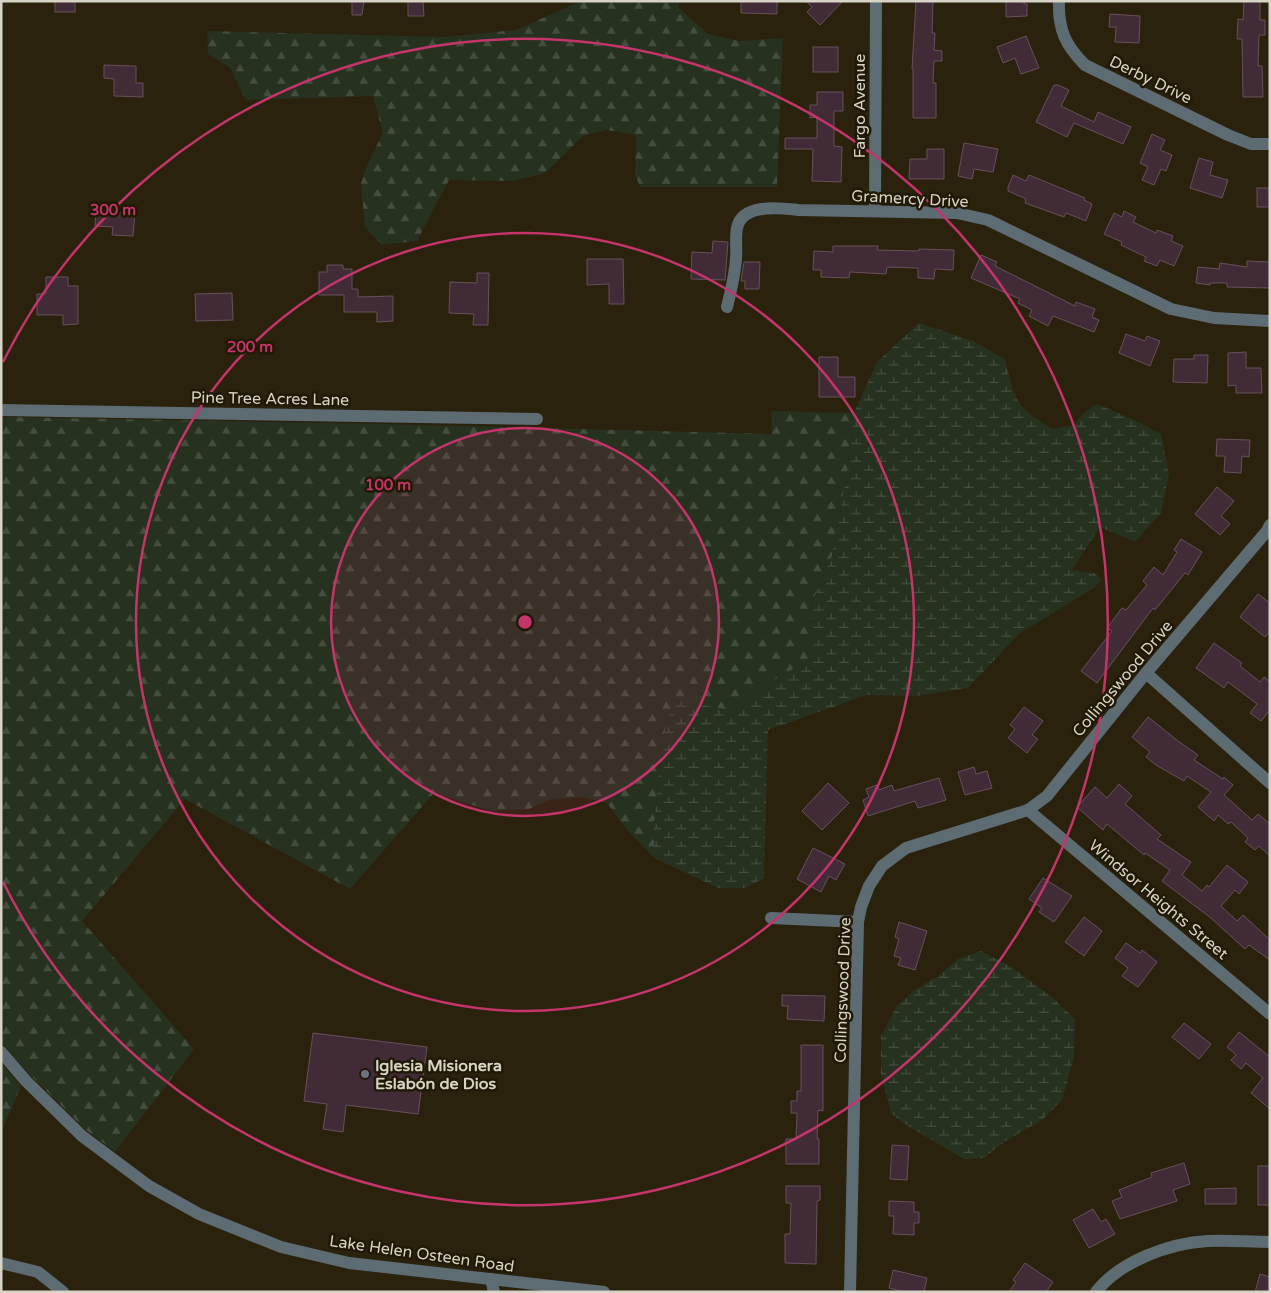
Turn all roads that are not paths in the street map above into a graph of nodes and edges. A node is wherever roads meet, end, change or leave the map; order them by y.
1 (876, 1) edge
2 (1059, 1) edge
3 (1270, 144) edge
4 (876, 210) junction
5 (727, 308) dead end
6 (1270, 321) edge
7 (1, 410) edge
8 (538, 419) dead end
9 (1270, 525) edge
10 (1146, 673) junction
11 (1270, 784) edge
12 (1028, 810) junction
13 (771, 918) dead end
14 (858, 922) junction
15 (1270, 1014) edge
16 (1, 1052) edge
17 (1270, 1242) edge
18 (1, 1263) edge
19 (491, 1279) junction
20 (63, 1292) edge
21 (494, 1292) edge
22 (604, 1292) edge
23 (850, 1292) edge
24 (1096, 1292) edge

1 - 4 street, Fargo Avenue
2 - 3 street, Derby Drive
4 - 5 street, Gramercy Drive
4 - 6 street, Gramercy Drive
7 - 8 street, Pine Tree Acres Lane
9 - 10 street, Collingswood Drive
10 - 11 street
10 - 12 street, Collingswood Drive
12 - 14 street, Collingswood Drive
12 - 15 street, Windsor Heights Street
13 - 14 street
14 - 23 street, Collingswood Drive
16 - 19 street, Lake Helen Osteen Road
17 - 24 street
18 - 20 street
19 - 21 street
19 - 22 street, Lake Helen Osteen Road

